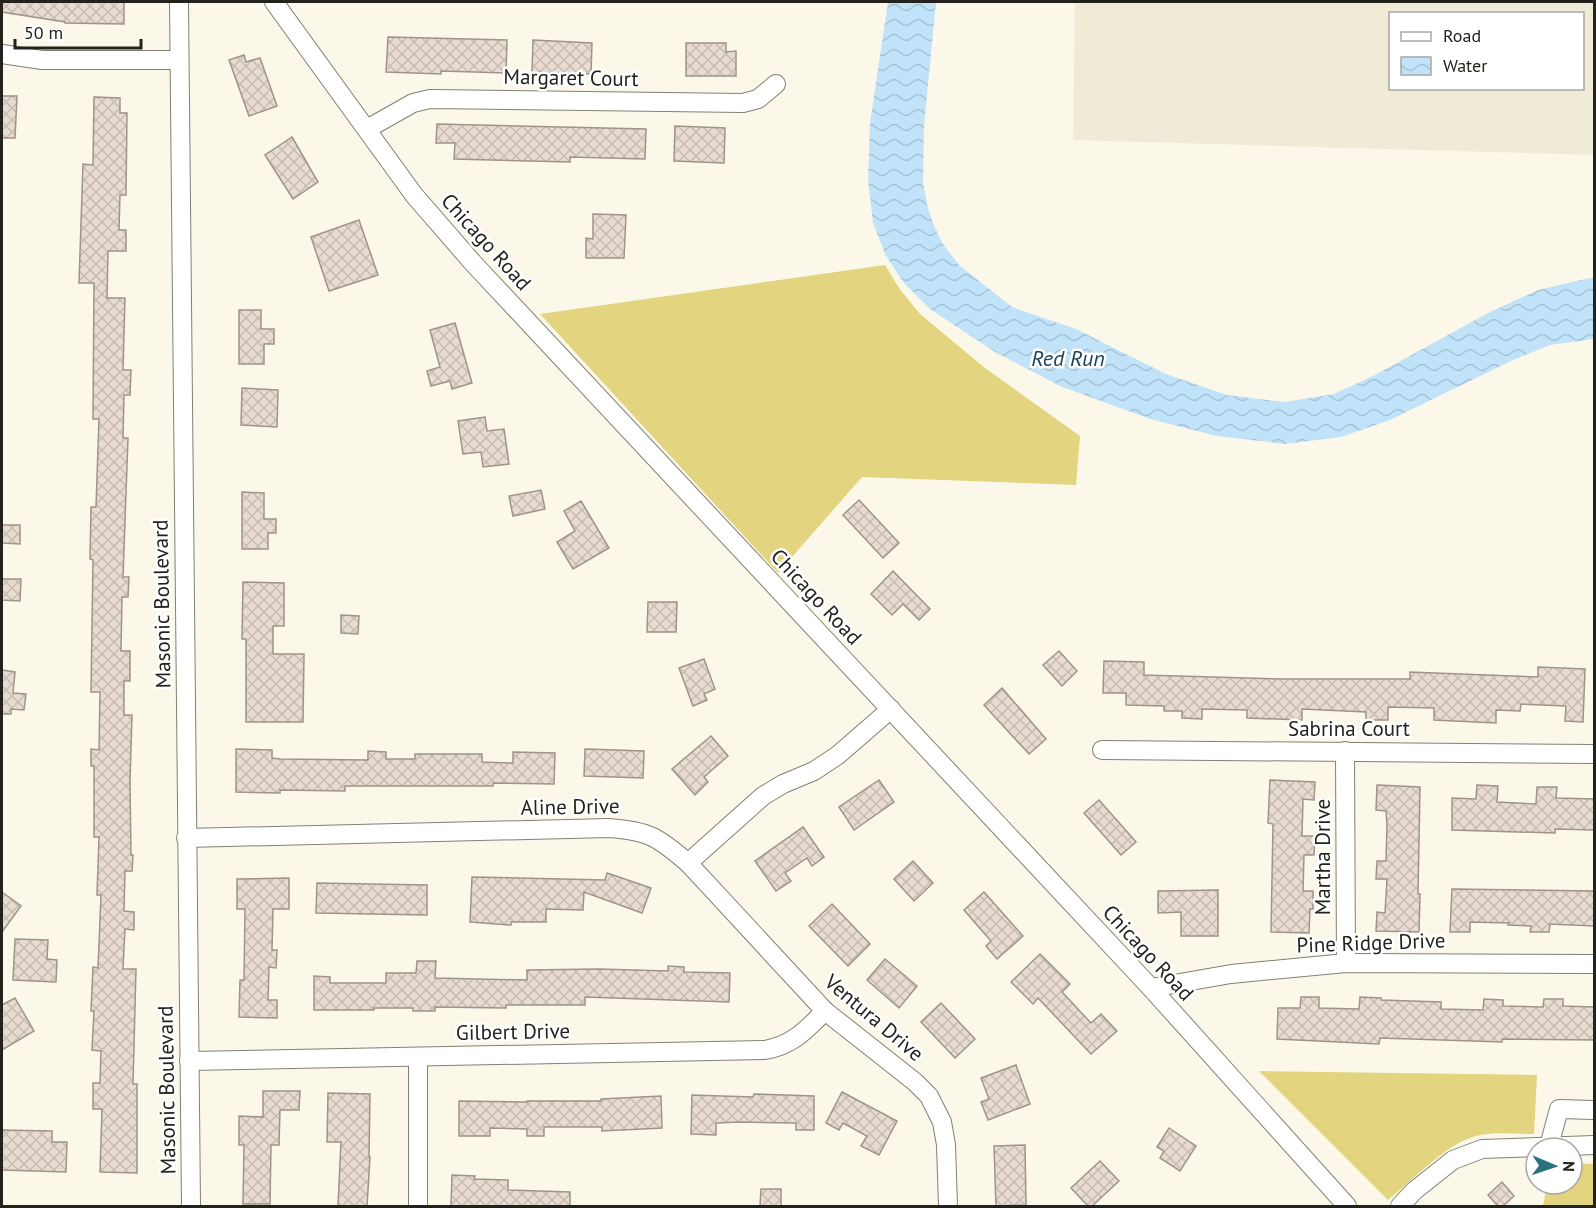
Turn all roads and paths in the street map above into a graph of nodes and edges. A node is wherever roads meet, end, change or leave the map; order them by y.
1 (179, 2) edge
2 (274, 2) edge
3 (2, 54) edge
4 (179, 60) junction
5 (776, 84) dead end
6 (367, 129) junction
7 (891, 709) junction
8 (1102, 750) dead end
9 (1346, 751) junction
10 (1594, 754) edge
11 (186, 838) junction
12 (688, 863) junction
13 (1346, 963) junction
14 (1594, 964) edge
15 (1151, 988) junction
16 (825, 1011) junction
17 (418, 1057) junction
18 (189, 1061) junction
19 (1594, 1110) edge
20 (1552, 1136) edge
21 (1524, 1147) edge
22 (191, 1206) edge
23 (418, 1206) edge
24 (948, 1206) edge
25 (1347, 1206) edge
26 (1400, 1206) edge

1 - 4 street, Masonic Boulevard
2 - 6 street, Chicago Road
3 - 4 street
4 - 11 street, Masonic Boulevard
5 - 6 street, Margaret Court
6 - 7 street, Chicago Road
7 - 12 street
7 - 15 street, Chicago Road
8 - 9 street, Sabrina Court
9 - 10 street, Sabrina Court
9 - 13 street, Martha Drive
11 - 12 street, Aline Drive
11 - 18 street, Masonic Boulevard
12 - 16 street, Ventura Drive
13 - 14 street, Pine Ridge Drive
13 - 15 street, Pine Ridge Drive
15 - 25 street, Chicago Road
16 - 17 street, Gilbert Drive
16 - 24 street, Ventura Drive
17 - 18 street, Gilbert Drive
17 - 23 street
18 - 22 street, Masonic Boulevard
19 - 20 street
21 - 26 street

